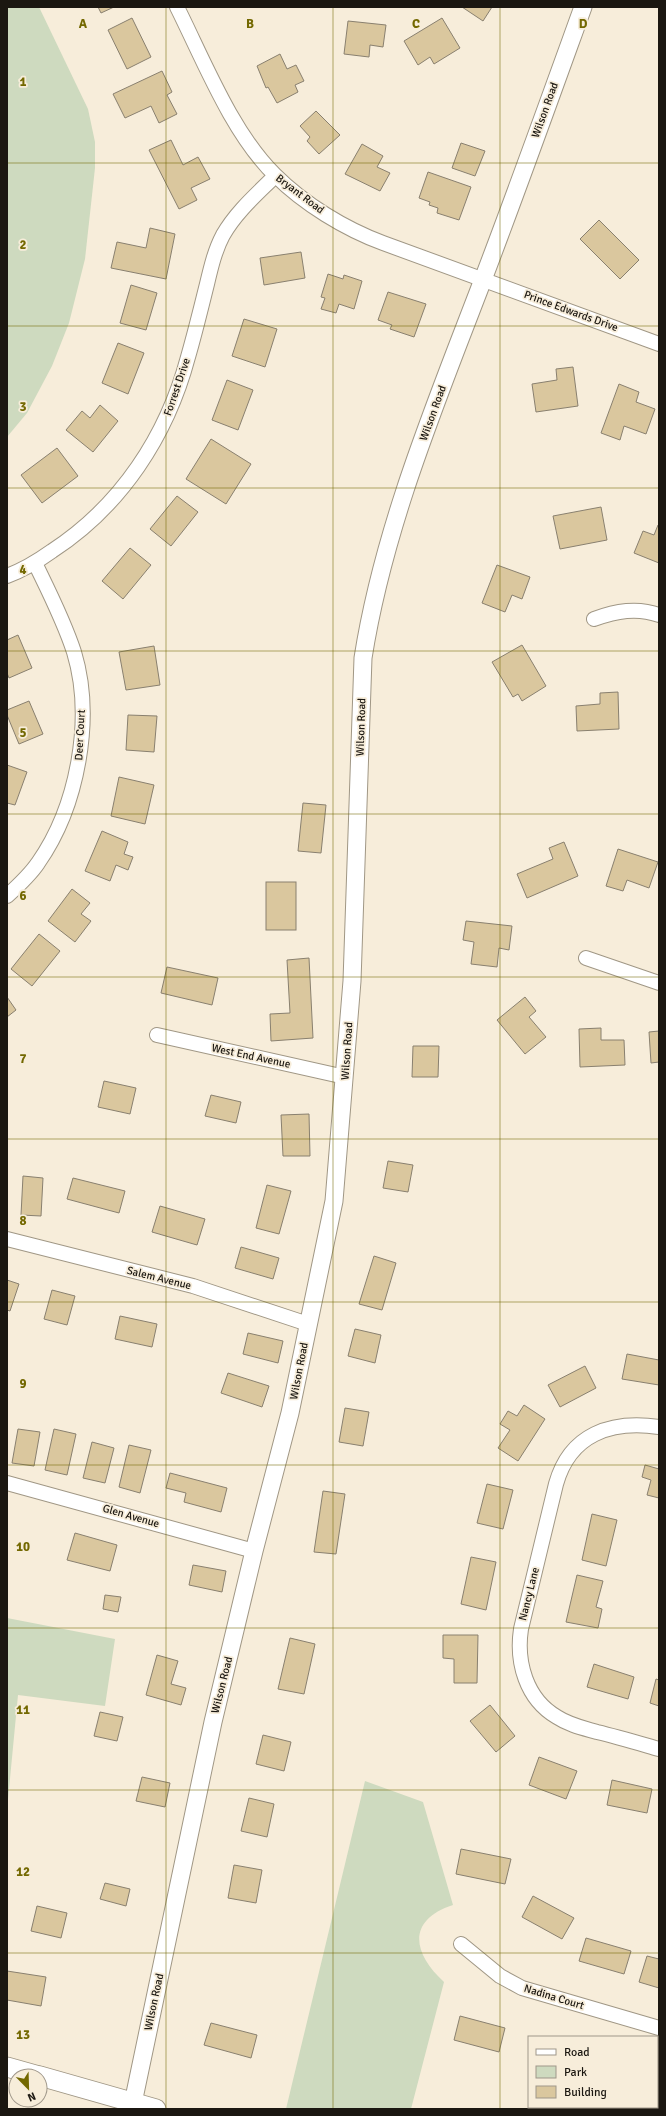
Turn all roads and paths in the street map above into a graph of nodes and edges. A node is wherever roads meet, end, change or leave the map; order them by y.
1 (177, 7) edge
2 (583, 7) edge
3 (275, 176) junction
4 (484, 279) junction
5 (659, 344) edge
6 (35, 563) junction
7 (7, 576) edge
8 (659, 615) edge
9 (594, 619) dead end
10 (7, 896) edge
11 (586, 958) dead end
12 (659, 984) edge
13 (157, 1035) dead end
14 (345, 1077) junction
15 (7, 1239) edge
16 (308, 1324) junction
17 (659, 1427) edge
18 (7, 1483) edge
19 (254, 1551) junction
20 (659, 1749) edge
21 (461, 1944) dead end
22 (659, 2028) edge
23 (48, 2079) edge
24 (134, 2106) edge
25 (156, 2109) edge

1 - 3 street, Bryant Road
2 - 4 street, Wilson Road
3 - 4 street, Bryant Road
3 - 6 street, Forrest Drive
4 - 5 street, Prince Edwards Drive
4 - 14 street, Wilson Road
6 - 7 street, Forrest Drive
6 - 10 street, Deer Court
8 - 9 street
11 - 12 street
13 - 14 street, West End Avenue
14 - 16 street, Wilson Road
15 - 16 street, Salem Avenue
16 - 19 street, Wilson Road
17 - 20 street, Nancy Lane
18 - 19 street, Glen Avenue
19 - 24 street, Wilson Road
21 - 22 street, Nadina Court
23 - 24 main road
24 - 25 main road

